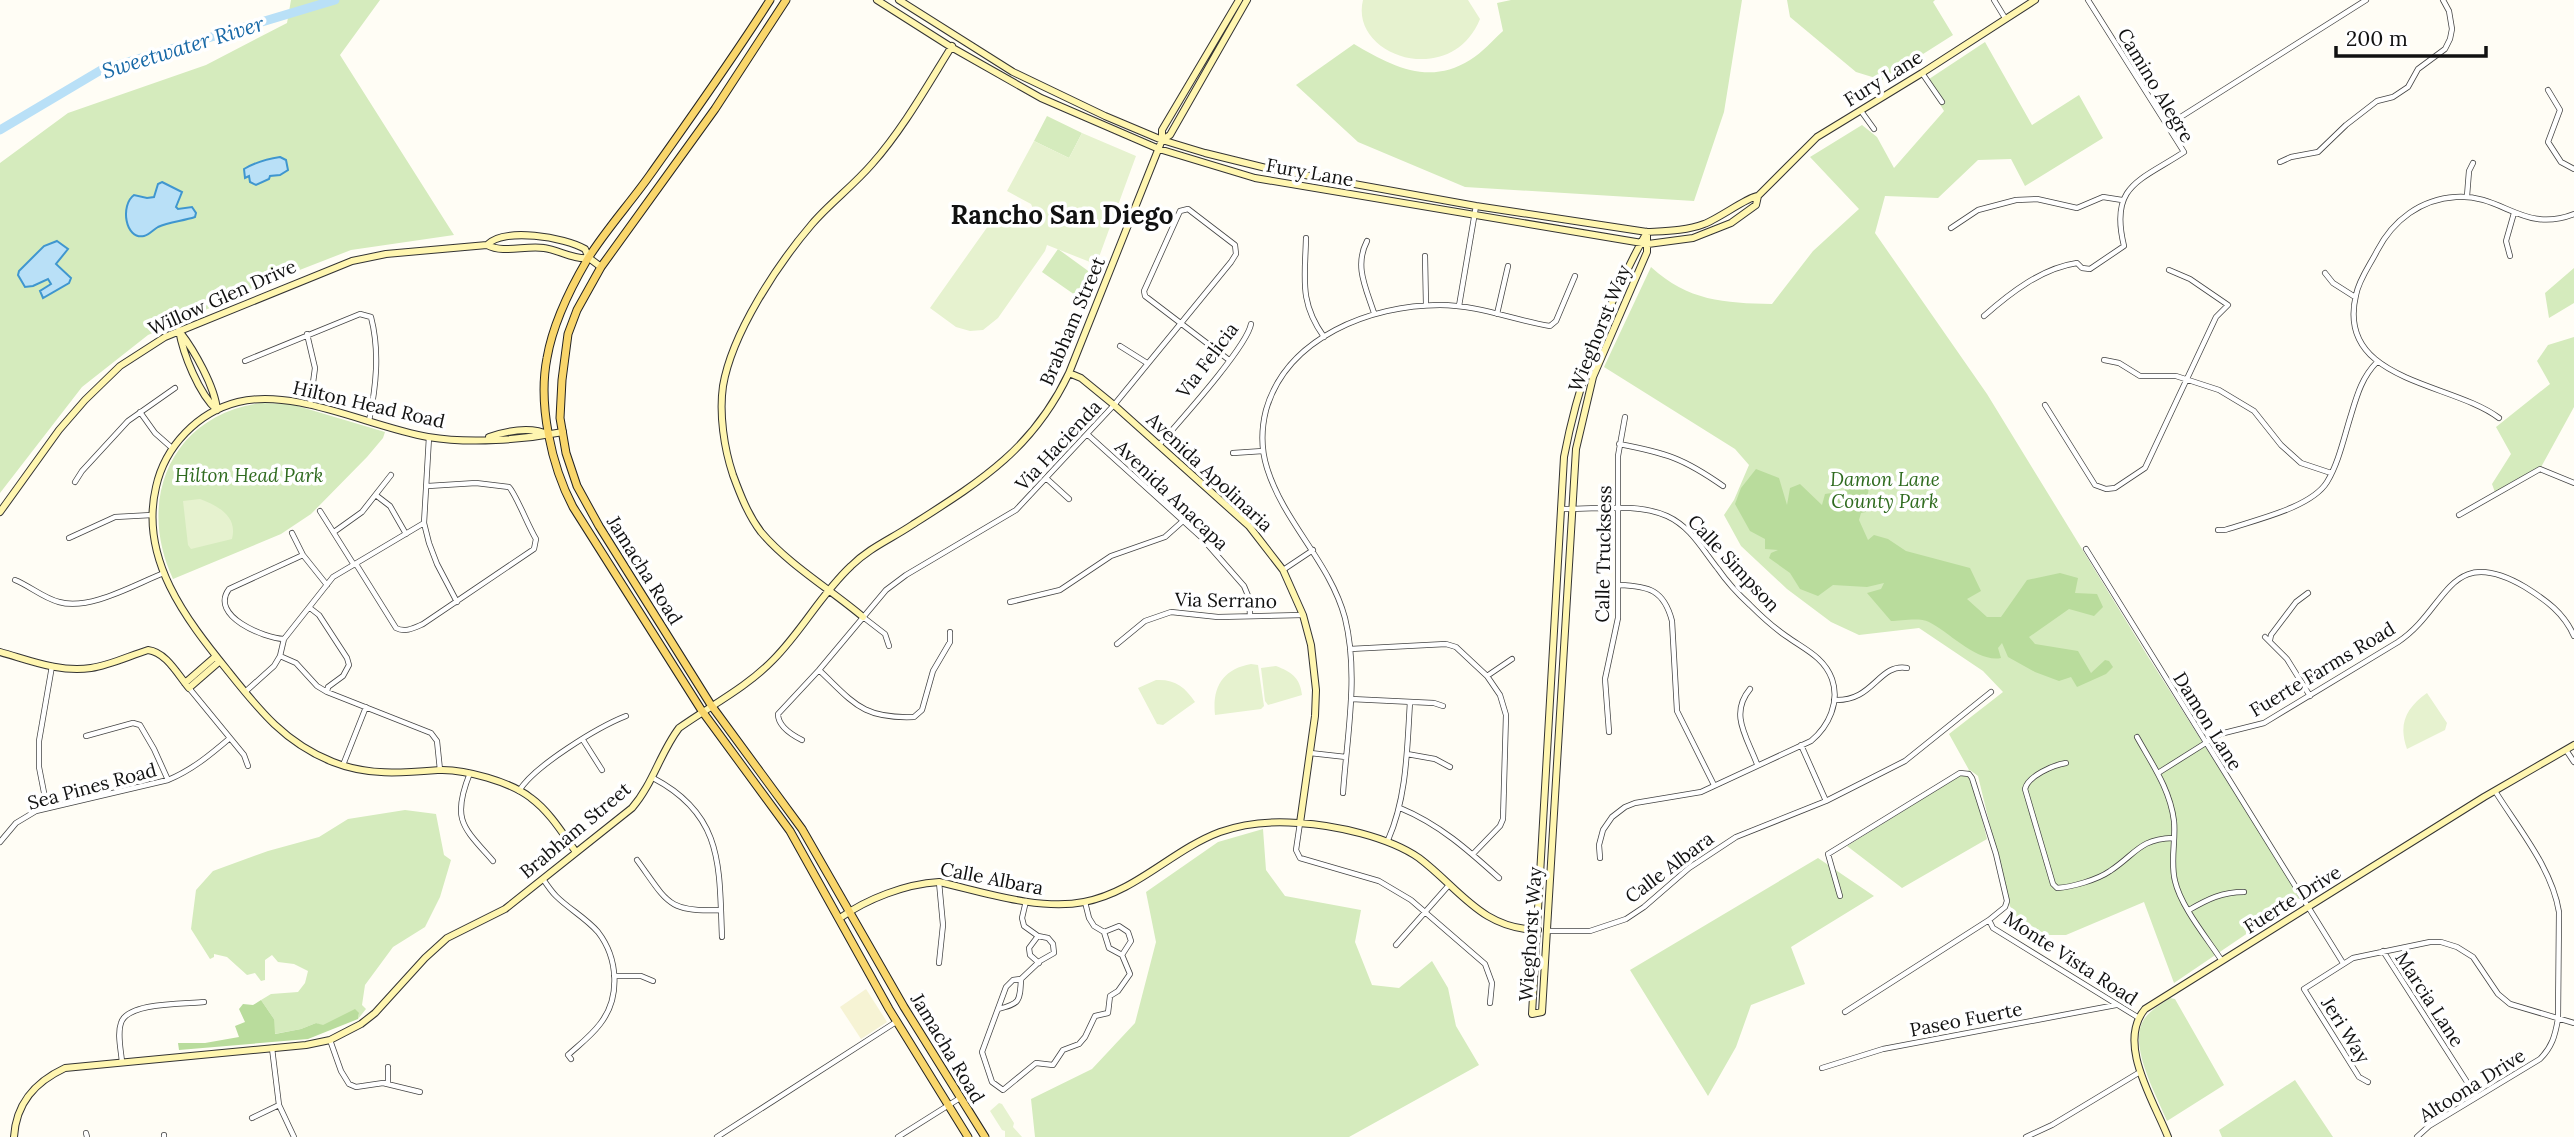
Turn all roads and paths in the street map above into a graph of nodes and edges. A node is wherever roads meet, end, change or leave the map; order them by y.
1 (770, 0) edge
2 (786, 0) edge
3 (877, 0) edge
4 (899, 0) edge
5 (1239, 0) edge
6 (1248, 0) edge
7 (1994, 0) edge
8 (2035, 0) edge
9 (2088, 0) edge
10 (2366, 0) edge
11 (2443, 0) edge
12 (2005, 18) junction
13 (957, 38) junction
14 (951, 47) junction
15 (1922, 73) junction
16 (2548, 90) dead end
17 (1941, 102) dead end
18 (1861, 111) junction
19 (2168, 125) junction
20 (1874, 129) dead end
21 (1162, 140) junction
22 (1158, 149) junction
23 (2280, 162) dead end
24 (2473, 163) dead end
25 (2574, 169) edge
26 (1758, 196) junction
27 (2467, 197) junction
28 (2122, 200) junction
29 (1476, 206) junction
30 (2514, 213) junction
31 (2574, 214) edge
32 (1475, 217) junction
33 (1951, 228) dead end
34 (1647, 232) junction
35 (1306, 238) dead end
36 (1367, 241) dead end
37 (1644, 244) junction
38 (487, 245) junction
39 (1425, 256) dead end
40 (2510, 256) dead end
41 (589, 258) junction
42 (1508, 266) dead end
43 (601, 267) junction
44 (2169, 270) dead end
45 (2325, 273) dead end
46 (1575, 276) dead end
47 (2355, 297) junction
48 (1426, 305) junction
49 (1459, 306) junction
50 (1374, 313) junction
51 (1497, 314) junction
52 (1984, 316) dead end
53 (1251, 324) dead end
54 (1181, 325) junction
55 (179, 330) junction
56 (307, 334) junction
57 (1324, 337) junction
58 (1120, 346) dead end
59 (1228, 360) junction
60 (2104, 360) dead end
61 (244, 361) dead end
62 (2377, 362) junction
63 (1147, 363) junction
64 (1069, 373) junction
65 (2187, 379) junction
66 (175, 388) dead end
67 (309, 405) junction
68 (1114, 405) junction
69 (2045, 405) dead end
70 (217, 410) junction
71 (140, 412) junction
72 (1625, 416) dead end
73 (2499, 418) dead end
74 (369, 422) junction
75 (563, 432) junction
76 (1087, 434) junction
77 (549, 435) junction
78 (429, 437) junction
79 (1619, 444) junction
80 (1159, 445) junction
81 (172, 448) junction
82 (1263, 451) junction
83 (1233, 453) dead end
84 (2331, 473) junction
85 (391, 475) dead end
86 (1046, 478) junction
87 (75, 482) dead end
88 (2574, 483) edge
89 (428, 486) junction
90 (1723, 486) dead end
91 (377, 496) junction
92 (1069, 499) dead end
93 (1560, 509) junction
94 (1571, 509) junction
95 (1618, 509) junction
96 (320, 511) dead end
97 (0, 512) edge
98 (152, 515) junction
99 (2459, 515) dead end
100 (1184, 520) junction
101 (424, 523) junction
102 (2218, 530) dead end
103 (334, 532) junction
104 (292, 533) dead end
105 (406, 534) junction
106 (69, 538) dead end
107 (2086, 549) dead end
108 (1313, 550) junction
109 (303, 555) junction
110 (355, 564) junction
111 (1283, 570) junction
112 (164, 573) junction
113 (15, 580) dead end
114 (1619, 585) junction
115 (327, 586) junction
116 (830, 589) junction
117 (2308, 593) dead end
118 (457, 602) junction
119 (1010, 603) dead end
120 (310, 608) junction
121 (1250, 615) junction
122 (1303, 615) junction
123 (863, 617) junction
124 (2574, 618) edge
125 (2567, 623) junction
126 (950, 632) dead end
127 (2574, 636) edge
128 (284, 639) junction
129 (1117, 643) dead end
130 (889, 646) dead end
131 (1350, 649) junction
132 (0, 652) edge
133 (280, 656) junction
134 (218, 658) junction
135 (1512, 659) dead end
136 (52, 666) junction
137 (1907, 668) dead end
138 (819, 670) junction
139 (1487, 676) junction
140 (187, 685) junction
141 (1751, 689) dead end
142 (245, 692) junction
143 (327, 692) junction
144 (1991, 692) dead end
145 (2310, 696) junction
146 (1351, 699) junction
147 (1834, 700) junction
148 (1410, 702) junction
149 (711, 705) junction
150 (1443, 706) dead end
151 (366, 707) junction
152 (702, 711) junction
153 (626, 716) dead end
154 (1609, 732) dead end
155 (86, 736) dead end
156 (2137, 737) dead end
157 (230, 738) junction
158 (583, 740) junction
159 (802, 740) dead end
160 (2205, 743) junction
161 (2574, 745) edge
162 (1801, 746) junction
163 (2566, 750) junction
164 (1309, 753) junction
165 (1407, 754) junction
166 (1346, 757) junction
167 (2574, 762) edge
168 (2066, 763) dead end
169 (1757, 764) junction
170 (343, 765) junction
171 (248, 766) dead end
172 (1450, 767) dead end
173 (440, 770) junction
174 (602, 770) dead end
175 (470, 773) junction
176 (2158, 773) junction
177 (653, 778) junction
178 (167, 780) junction
179 (1714, 785) junction
180 (519, 791) junction
181 (2495, 791) junction
182 (1343, 793) dead end
183 (1826, 801) junction
184 (47, 808) junction
185 (1400, 808) junction
186 (1300, 823) junction
187 (2173, 838) junction
188 (1388, 841) junction
189 (0, 842) edge
190 (576, 852) junction
191 (1473, 854) junction
192 (1600, 858) dead end
193 (637, 860) dead end
194 (493, 861) dead end
195 (1499, 878) dead end
196 (542, 879) junction
197 (939, 882) junction
198 (1449, 885) junction
199 (2244, 892) dead end
200 (1840, 896) dead end
201 (1026, 901) junction
202 (1085, 902) junction
203 (2308, 908) junction
204 (721, 910) junction
205 (2189, 910) junction
206 (849, 911) junction
207 (1425, 912) junction
208 (840, 918) junction
209 (1989, 920) junction
210 (1536, 930) junction
211 (1547, 930) junction
212 (1104, 932) junction
213 (1038, 936) junction
214 (722, 937) dead end
215 (1396, 945) dead end
216 (2383, 951) junction
217 (1122, 955) junction
218 (2222, 961) junction
219 (939, 963) dead end
220 (1039, 963) junction
221 (2343, 963) junction
222 (614, 976) junction
223 (1021, 979) junction
224 (653, 981) dead end
225 (204, 1002) dead end
226 (1490, 1003) dead end
227 (2117, 1005) junction
228 (997, 1009) junction
229 (1845, 1012) dead end
230 (2138, 1018) junction
231 (2558, 1019) junction
232 (897, 1021) junction
233 (2574, 1023) edge
234 (330, 1040) junction
235 (272, 1048) junction
236 (571, 1059) dead end
237 (122, 1062) junction
238 (388, 1067) dead end
239 (1822, 1068) dead end
240 (2141, 1071) junction
241 (2368, 1082) dead end
242 (388, 1083) junction
243 (419, 1092) dead end
244 (2476, 1096) junction
245 (960, 1098) junction
246 (279, 1105) junction
247 (949, 1106) junction
248 (251, 1118) dead end
249 (14, 1137) edge
250 (294, 1137) edge
251 (717, 1137) edge
252 (898, 1137) edge
253 (968, 1137) edge
254 (985, 1137) edge
255 (2026, 1137) edge
256 (2168, 1137) edge
257 (2417, 1137) edge

1 - 41 main road, Jamacha Road
2 - 43 main road, Jamacha Road
3 - 14 street, Fury Lane
4 - 13 street, Fury Lane
5 - 21 street
6 - 21 street
7 - 12 street
8 - 12 street, Fury Lane
9 - 19 street, Camino Alegre
10 - 19 street
11 - 23 street
12 - 15 street, Fury Lane
13 - 14 street
13 - 21 street, Fury Lane
14 - 22 street, Fury Lane
14 - 116 street
15 - 17 street
15 - 18 street, Fury Lane
16 - 25 street
18 - 20 street
18 - 26 street, Fury Lane
19 - 28 street, Camino Alegre
21 - 22 street, Brabham Street
21 - 29 street, Fury Lane
22 - 32 street, Fury Lane
22 - 64 street, Brabham Street
24 - 27 street
26 - 34 street, Fury Lane
26 - 37 street, Fury Lane
27 - 30 street
27 - 47 street
28 - 33 street
28 - 52 street
29 - 32 street
29 - 34 street, Fury Lane
30 - 31 street
30 - 40 street
32 - 37 street, Fury Lane
32 - 49 street
34 - 37 street, Wieghorst Way
35 - 57 street
36 - 50 street
37 - 93 street, Wieghorst Way
37 - 94 street, Wieghorst Way
38 - 41 street, Willow Glen Drive
38 - 41 street, Willow Glen Drive
38 - 55 street, Willow Glen Drive
39 - 48 street
41 - 43 street, Willow Glen Drive
41 - 77 main road, Jamacha Road
42 - 51 street
43 - 75 main road, Jamacha Road
44 - 65 street
45 - 47 street
46 - 51 street
47 - 62 street
48 - 49 street
48 - 50 street
49 - 51 street
50 - 57 street
53 - 59 street, Via Felicia
54 - 54 street, Via Hacienda
54 - 59 street
54 - 63 street, Via Hacienda
55 - 70 street
55 - 97 street, Willow Glen Drive
56 - 61 street
56 - 67 street
56 - 74 street
57 - 82 street
58 - 63 street
59 - 80 street, Via Felicia
60 - 65 street
62 - 73 street
62 - 84 street
63 - 68 street, Via Hacienda
64 - 68 street, Avenida Apolinaria
64 - 116 street, Brabham Street
65 - 69 street
65 - 84 street
66 - 71 street
67 - 70 street, Hilton Head Road
67 - 74 street, Hilton Head Road
68 - 76 street, Via Hacienda
68 - 80 street, Avenida Apolinaria
70 - 81 street, Hilton Head Road
71 - 81 street
71 - 87 street
72 - 79 street, Calle Trucksess
74 - 78 street, Hilton Head Road
75 - 77 street, Hilton Head Road
75 - 149 main road, Jamacha Road
76 - 86 street, Via Hacienda
76 - 100 street, Avenida Anacapa
77 - 78 street, Hilton Head Road
77 - 152 main road, Jamacha Road
78 - 89 street
79 - 90 street
79 - 95 street, Calle Trucksess
80 - 111 street, Avenida Apolinaria
81 - 98 street, Hilton Head Road
82 - 83 street
82 - 108 street
84 - 102 street
85 - 91 street
86 - 92 street
86 - 123 street, Via Hacienda
88 - 99 street
89 - 101 street
89 - 118 street
91 - 103 street
91 - 105 street
93 - 94 street, Calle Simpson
93 - 210 street, Wieghorst Way
94 - 95 street, Calle Simpson
94 - 211 street, Wieghorst Way
95 - 114 street, Calle Trucksess
95 - 147 street, Calle Simpson
96 - 103 street
98 - 106 street
98 - 112 street, Hilton Head Road
100 - 119 street
100 - 121 street, Avenida Anacapa
101 - 105 street
101 - 118 street
103 - 110 street
104 - 109 street
105 - 110 street
107 - 160 street, Damon Lane
108 - 111 street
108 - 131 street
109 - 115 street
109 - 128 street
110 - 115 street
110 - 118 street
111 - 122 street, Avenida Apolinaria
112 - 113 street
112 - 134 street, Hilton Head Road
114 - 154 street, Calle Trucksess
114 - 179 street
115 - 120 street
116 - 123 street
116 - 149 street, Brabham Street
117 - 145 street
120 - 128 street
120 - 143 street
121 - 122 street, Via Serrano
121 - 129 street, Via Serrano
122 - 164 street, Avenida Apolinaria
123 - 130 street
123 - 138 street, Via Hacienda
124 - 125 street
125 - 127 street, Fuerte Farms Road
125 - 145 street, Fuerte Farms Road
126 - 138 street
128 - 133 street
131 - 139 street
131 - 146 street
132 - 136 street
133 - 142 street
133 - 143 street
134 - 140 street
134 - 142 street, Hilton Head Road
135 - 139 street
136 - 140 street
136 - 184 street
137 - 147 street
138 - 159 street, Via Hacienda
139 - 191 street
140 - 157 street
141 - 169 street
142 - 170 street, Hilton Head Road
143 - 151 street
144 - 183 street, Calle Albara
145 - 160 street, Fuerte Farms Road
146 - 148 street
146 - 166 street
147 - 162 street
148 - 150 street
148 - 165 street
149 - 152 street, Brabham Street
149 - 206 main road, Jamacha Road
151 - 170 street
151 - 173 street
152 - 177 street, Brabham Street
152 - 208 main road, Jamacha Road
153 - 158 street
155 - 178 street
156 - 176 street
157 - 171 street
157 - 178 street, Sea Pines Road
158 - 174 street
158 - 180 street
160 - 176 street, Fuerte Farms Road
160 - 203 street, Damon Lane
161 - 163 street, Fuerte Drive
162 - 169 street
162 - 183 street
163 - 167 street
163 - 181 street, Fuerte Drive
164 - 166 street
164 - 186 street, Avenida Apolinaria
165 - 172 street
165 - 185 street
166 - 182 street
168 - 187 street
169 - 179 street
170 - 173 street, Hilton Head Road
173 - 175 street, Hilton Head Road
175 - 180 street, Hilton Head Road
175 - 194 street
176 - 187 street
177 - 190 street, Brabham Street
177 - 204 street
178 - 184 street, Sea Pines Road
179 - 192 street
180 - 190 street, Hilton Head Road
181 - 203 street, Fuerte Drive
181 - 231 street, Altoona Drive
183 - 211 street, Calle Albara
184 - 189 street, Sea Pines Road
185 - 188 street
185 - 191 street
186 - 188 street, Calle Albara
186 - 202 street, Calle Albara
186 - 207 street
187 - 205 street
188 - 198 street, Calle Albara
190 - 196 street, Brabham Street
191 - 195 street
193 - 204 street
196 - 222 street
196 - 234 street, Brabham Street
197 - 201 street, Calle Albara
197 - 206 street, Calle Albara
197 - 219 street
198 - 207 street
198 - 210 street, Calle Albara
199 - 205 street
200 - 209 street, Monte Vista Road
201 - 202 street, Calle Albara
201 - 213 street
202 - 212 street
203 - 218 street, Fuerte Drive
203 - 221 street
204 - 214 street
205 - 218 street
206 - 208 street, Calle Albara
206 - 245 main road, Jamacha Road
207 - 215 street
207 - 226 street
208 - 232 main road, Jamacha Road
209 - 227 street, Monte Vista Road
209 - 229 street, Monte Vista Road
210 - 211 street, Calle Albara
210 - 211 street, Wieghorst Way
212 - 217 street
212 - 217 street
213 - 220 street
213 - 220 street
216 - 221 street
216 - 231 street
216 - 244 street, Marcia Lane
217 - 228 street
218 - 230 street, Fuerte Drive
220 - 223 street
221 - 241 street, Jeri Way
222 - 224 street
222 - 236 street
223 - 228 street
223 - 228 street
225 - 237 street
227 - 230 street, Monte Vista Road
227 - 239 street, Paseo Fuerte
230 - 240 street
231 - 233 street
231 - 244 street, Altoona Drive
232 - 247 main road, Jamacha Road
232 - 251 street
234 - 235 street, Brabham Street
234 - 242 street
235 - 237 street, Brabham Street
235 - 246 street
237 - 249 street, Brabham Street
238 - 242 street
240 - 255 street
240 - 256 street
242 - 243 street
244 - 257 street, Altoona Drive
245 - 247 street
245 - 254 main road, Jamacha Road
246 - 248 street
246 - 250 street
247 - 252 street
247 - 253 main road, Jamacha Road

